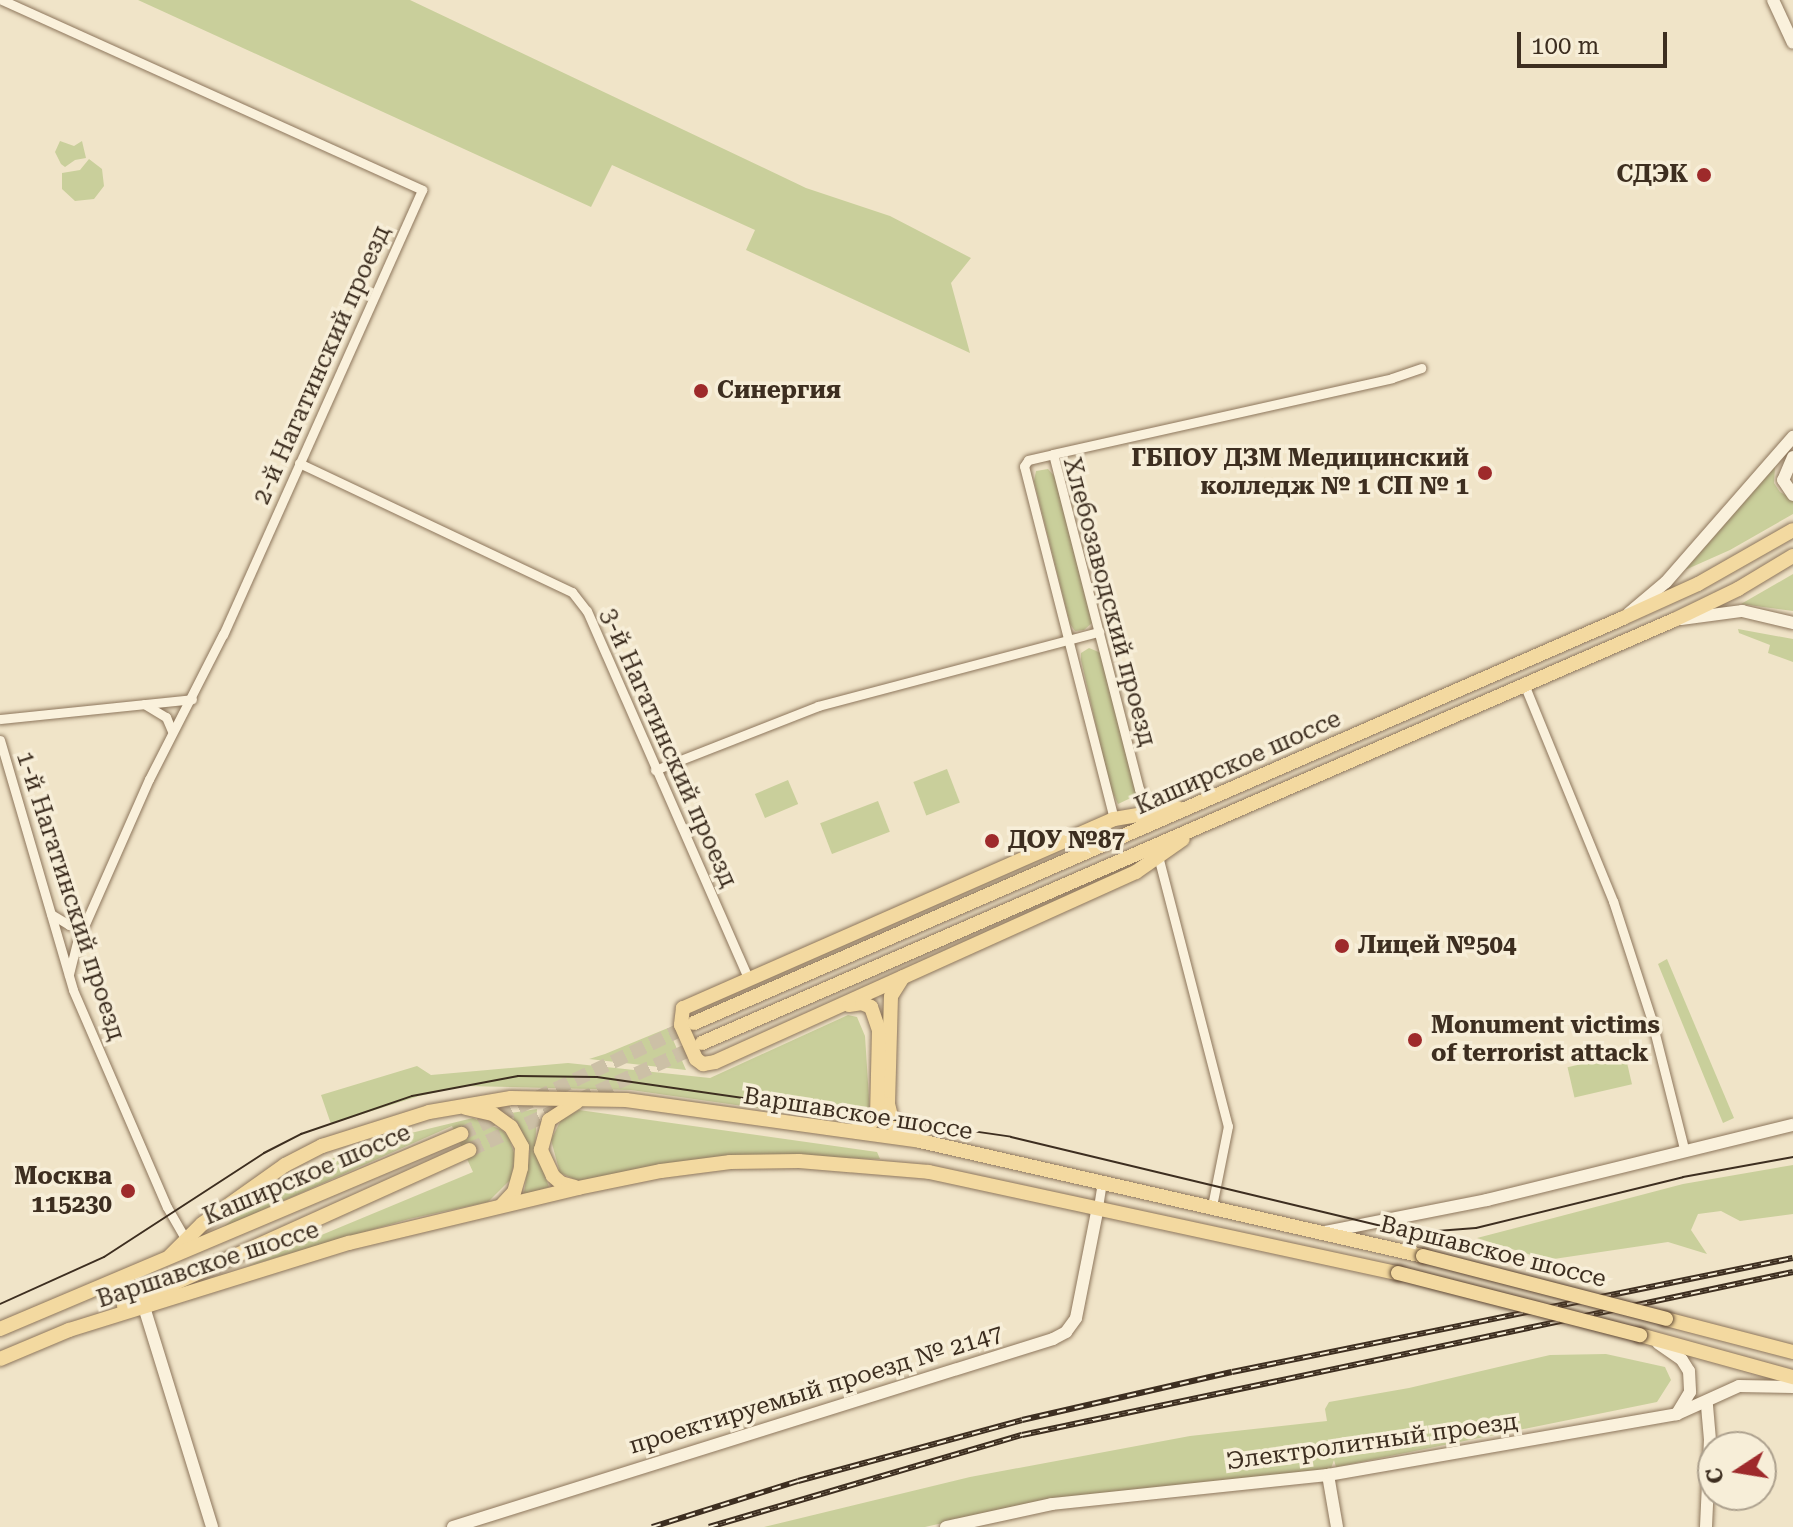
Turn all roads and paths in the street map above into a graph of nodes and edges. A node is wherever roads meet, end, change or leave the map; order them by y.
1 (2, 0) edge
2 (1773, 0) edge
3 (1793, 43) edge
4 (1421, 368) dead end
5 (1793, 437) edge
6 (1053, 454) junction
7 (1793, 457) edge
8 (299, 463) junction
9 (1793, 495) edge
10 (1793, 530) edge
11 (1793, 556) edge
12 (1623, 618) junction
13 (1674, 620) junction
14 (1793, 623) edge
15 (1099, 632) junction
16 (1069, 641) junction
17 (1524, 684) junction
18 (192, 699) junction
19 (143, 703) junction
20 (0, 719) edge
21 (172, 731) junction
22 (0, 740) edge
23 (655, 770) junction
24 (1199, 806) junction
25 (1152, 812) junction
26 (1114, 819) junction
27 (1213, 820) junction
28 (1158, 856) junction
29 (51, 914) junction
30 (87, 918) junction
31 (910, 973) junction
32 (69, 975) junction
33 (749, 980) junction
34 (841, 1006) junction
35 (694, 1023) tunnel mouth
36 (702, 1043) tunnel mouth
37 (581, 1100) junction
38 (460, 1106) junction
39 (1793, 1125) edge
40 (849, 1131) junction
41 (461, 1134) tunnel mouth
42 (920, 1141) junction
43 (469, 1150) tunnel mouth
44 (1685, 1152) junction
45 (1102, 1182) junction
46 (578, 1188) junction
47 (502, 1205) junction
48 (1212, 1206) junction
49 (1098, 1207) junction
50 (1325, 1232) junction
51 (185, 1238) junction
52 (170, 1256) junction
53 (144, 1307) junction
54 (0, 1329) edge
55 (69, 1330) junction
56 (1642, 1336) junction
57 (1793, 1352) edge
58 (0, 1359) edge
59 (1793, 1377) edge
60 (1793, 1387) edge
61 (1707, 1402) junction
62 (1677, 1414) junction
63 (1328, 1475) junction
64 (483, 1522) edge
65 (212, 1527) edge
66 (453, 1527) edge
67 (946, 1527) edge
68 (1337, 1527) edge
69 (1706, 1527) edge

1 - 8 street, 2-й Нагатинский проезд
2 - 3 street
4 - 6 street
5 - 12 street
6 - 15 street, Хлебозаводский проезд
6 - 16 street, Хлебозаводский проезд
7 - 9 street
8 - 18 street, 2-й Нагатинский проезд
8 - 23 street, 3-й Нагатинский проезд
10 - 12 main road, Каширское шоссе
11 - 13 main road, Каширское шоссе
12 - 24 main road, Каширское шоссе
13 - 14 street
13 - 17 main road, Каширское шоссе
15 - 16 street
15 - 25 street, Хлебозаводский проезд
16 - 23 street
16 - 26 street, Хлебозаводский проезд
17 - 27 main road, Каширское шоссе
17 - 44 street
18 - 19 street, 1-й Нагатинский проезд
18 - 21 street, 2-й Нагатинский проезд
19 - 20 street, 1-й Нагатинский проезд
19 - 21 street
21 - 30 street, 2-й Нагатинский проезд
22 - 29 street, 1-й Нагатинский проезд
23 - 33 street, 3-й Нагатинский проезд
24 - 25 main road
24 - 35 main road, Каширское шоссе
25 - 26 main road
26 - 33 main road
27 - 28 main road
27 - 36 main road, Каширское шоссе
28 - 31 main road
28 - 48 street
29 - 30 street
29 - 32 street, 1-й Нагатинский проезд
30 - 32 street, 2-й Нагатинский проезд
31 - 34 main road
31 - 42 main road
32 - 51 street, 1-й Нагатинский проезд
33 - 34 main road
34 - 40 main road
37 - 38 main road, Варшавское шоссе
37 - 40 main road, Варшавское шоссе
37 - 46 main road
38 - 47 main road
38 - 51 main road, Варшавское шоссе
39 - 44 street
40 - 42 main road, Варшавское шоссе
41 - 52 main road, Каширское шоссе
42 - 45 main road, Варшавское шоссе
43 - 55 main road, Каширское шоссе
44 - 50 street
45 - 48 main road, Варшавское шоссе
45 - 49 street
46 - 47 main road, Варшавское шоссе
46 - 49 main road, Варшавское шоссе
47 - 53 main road, Варшавское шоссе
48 - 50 main road, Варшавское шоссе
49 - 56 main road, Варшавское шоссе, bridge
49 - 64 street, проектируемый проезд № 2147
50 - 57 main road, Варшавское шоссе, bridge
51 - 52 main road, Варшавское шоссе
52 - 54 main road, Варшавское шоссе
53 - 55 main road, Варшавское шоссе
53 - 65 street
55 - 58 main road, Варшавское шоссе
56 - 59 main road, Варшавское шоссе
56 - 62 street
60 - 61 street, Электролитный проезд
61 - 62 street, Электролитный проезд
61 - 69 street
62 - 63 street, Электролитный проезд
63 - 67 street, Электролитный проезд
63 - 68 street
64 - 66 street, проектируемый проезд № 2147

